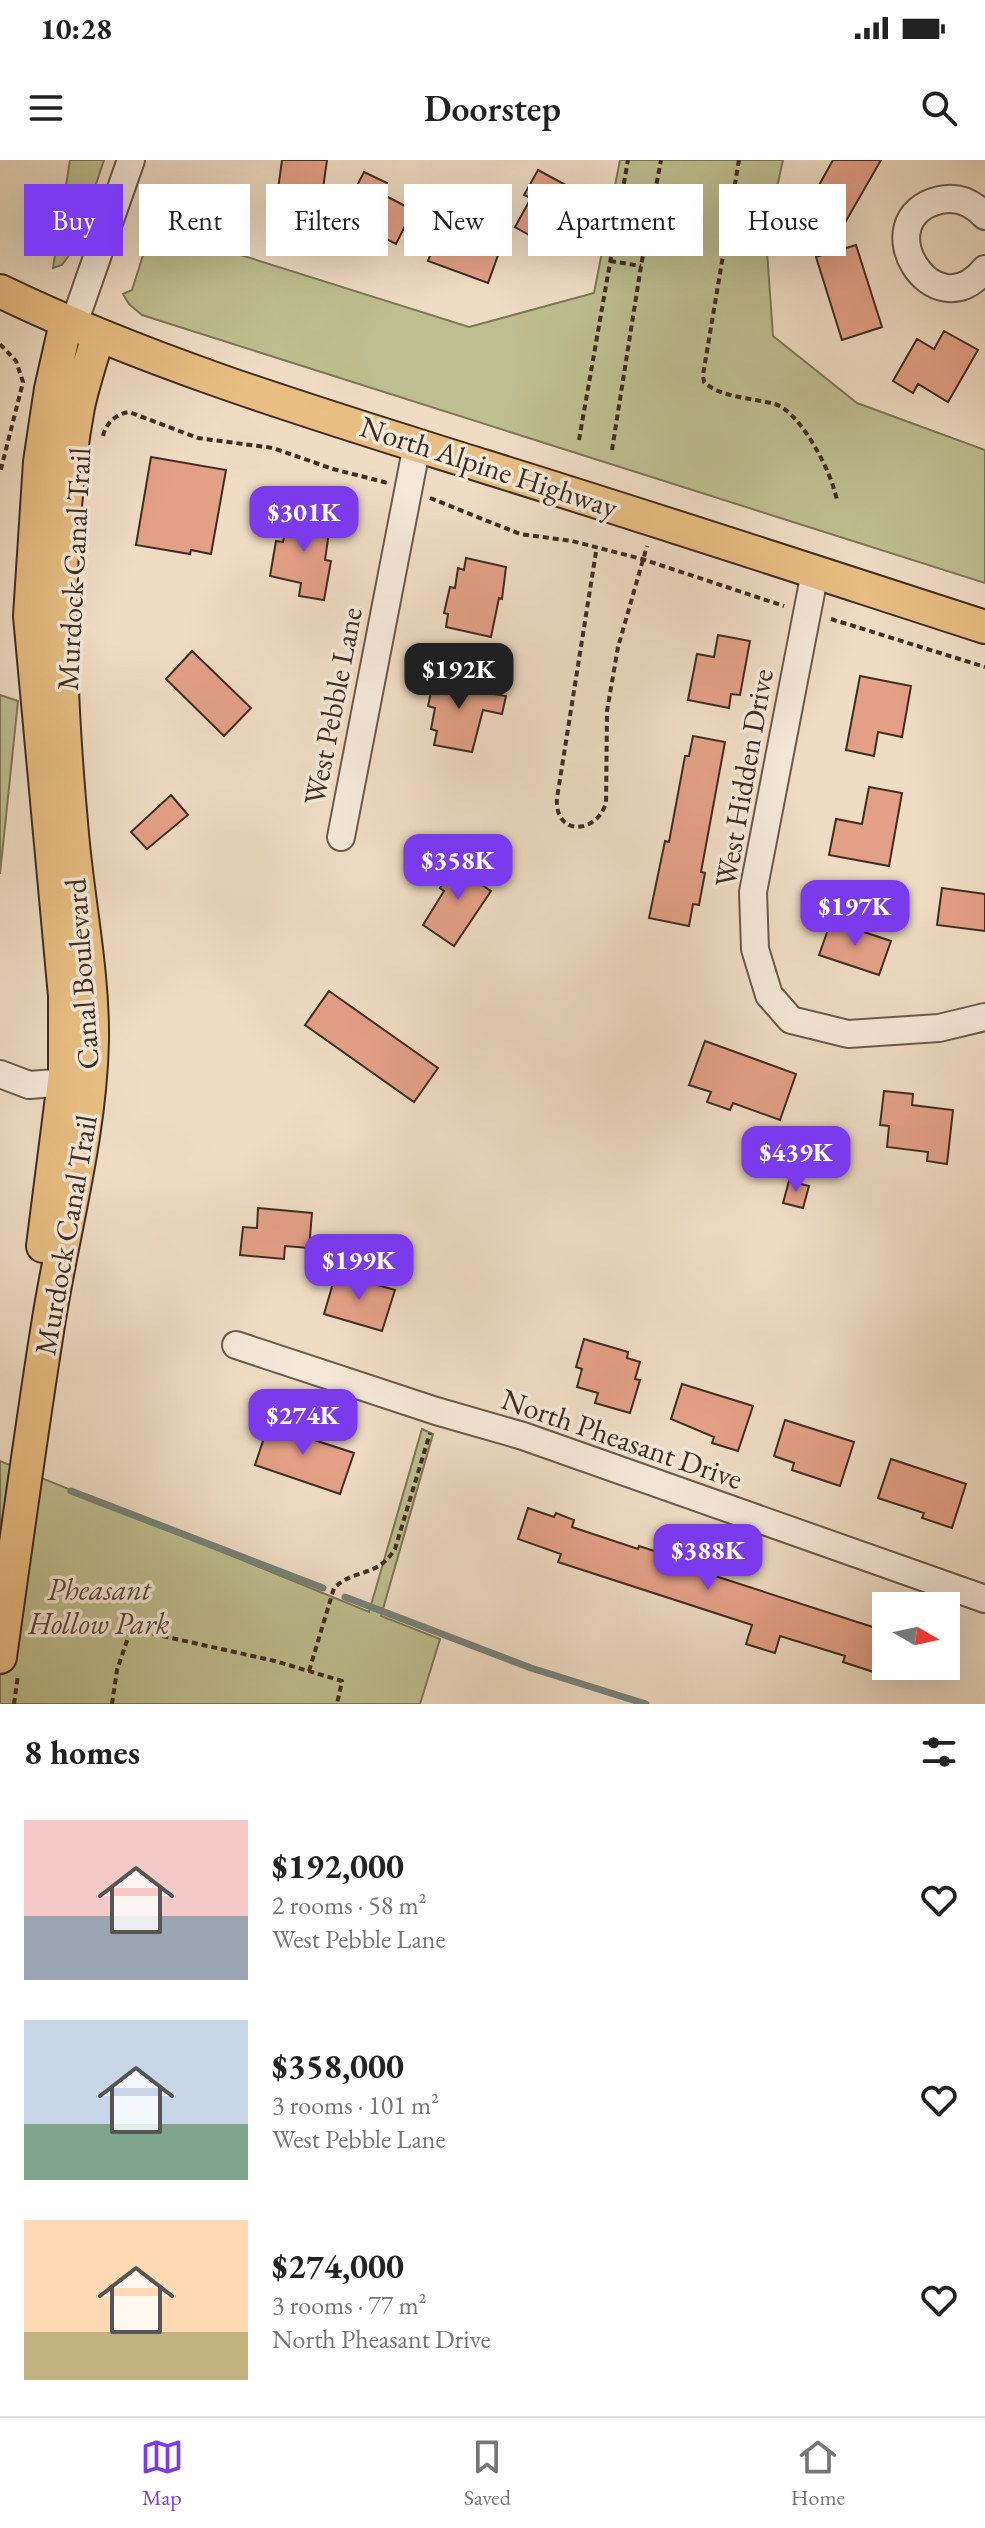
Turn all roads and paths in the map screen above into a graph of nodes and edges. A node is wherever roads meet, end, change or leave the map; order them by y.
1 (131, 160) edge
2 (628, 160) edge
3 (661, 160) edge
4 (739, 160) edge
5 (985, 216) edge
6 (610, 261) junction
7 (641, 266) junction
8 (985, 269) edge
9 (0, 291) edge
10 (79, 329) junction
11 (0, 344) edge
12 (102, 440) dead end
13 (579, 440) dead end
14 (417, 445) junction
15 (612, 450) dead end
16 (0, 473) edge
17 (407, 488) junction
18 (837, 502) dead end
19 (596, 552) dead end
20 (815, 572) junction
21 (985, 627) edge
22 (341, 837) dead end
23 (985, 1017) edge
24 (0, 1074) edge
25 (77, 1081) junction
26 (236, 1345) dead end
27 (436, 1411) junction
28 (0, 1564) edge
29 (985, 1599) edge
30 (9, 1665) edge
31 (309, 1672) junction
32 (14, 1704) edge
33 (112, 1704) edge
34 (337, 1704) edge

1 - 10 street
2 - 6 path
3 - 7 path
4 - 18 path
5 - 8 street
6 - 7 path
6 - 13 path
7 - 15 path
9 - 10 main road, North Alpine Highway
10 - 14 main road, North Alpine Highway
10 - 25 main road, Canal Boulevard
11 - 16 path
12 - 17 path, Murdock Canal Trail
14 - 17 street, West Pebble Lane
14 - 20 main road, North Alpine Highway
17 - 19 path, Murdock Canal Trail
17 - 22 street, West Pebble Lane
20 - 21 main road, North Alpine Highway
20 - 23 street, West Hidden Drive
24 - 25 street
25 - 28 main road, Canal Boulevard
25 - 30 main road, Canal Boulevard
26 - 27 street, North Pheasant Drive
27 - 29 street, North Pheasant Drive
27 - 31 path
30 - 32 path
31 - 33 path
31 - 34 path

